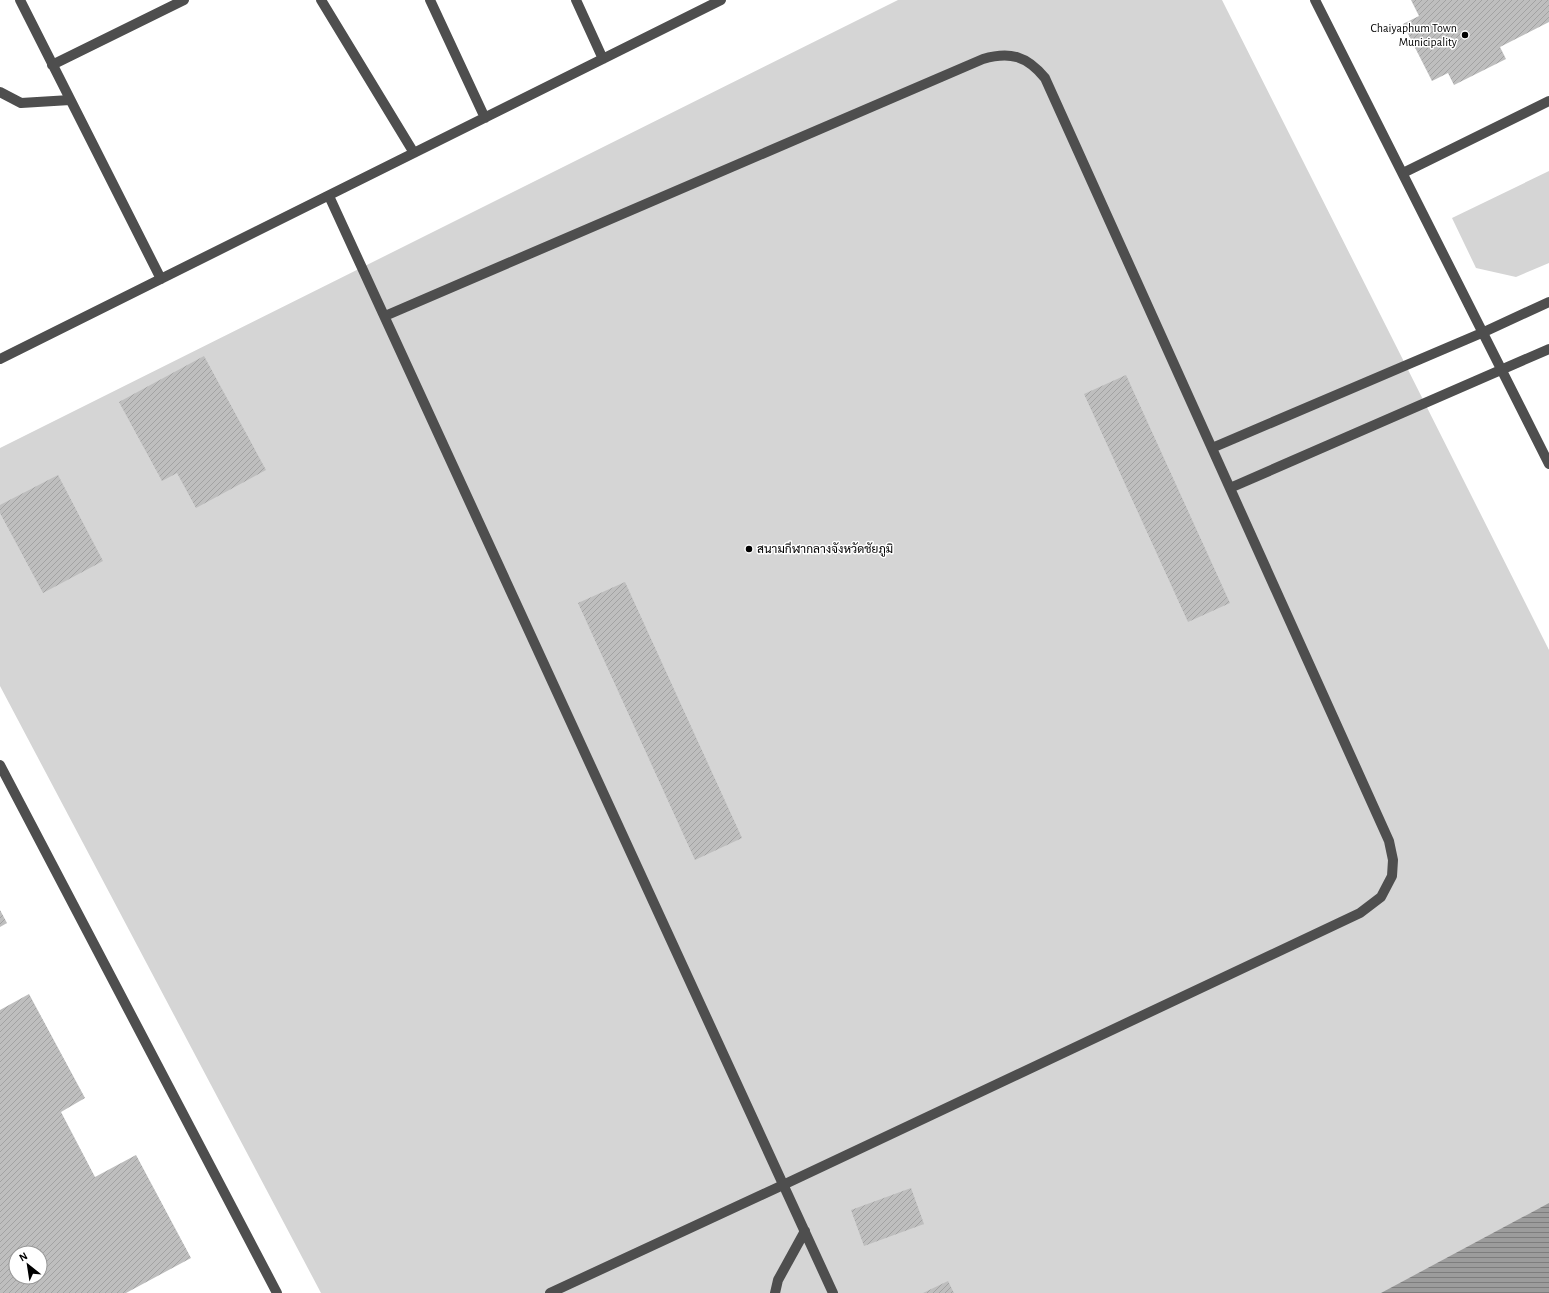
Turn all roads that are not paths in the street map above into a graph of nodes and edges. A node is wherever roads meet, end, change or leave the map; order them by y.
1 (20, 0) edge
2 (184, 0) edge
3 (321, 0) edge
4 (430, 0) edge
5 (576, 0) edge
6 (721, 0) edge
7 (1315, 0) edge
8 (603, 59) junction
9 (52, 65) junction
10 (0, 92) edge
11 (70, 100) junction
12 (1549, 101) edge
13 (485, 118) junction
14 (414, 153) junction
15 (1403, 173) junction
16 (329, 196) junction
17 (161, 279) junction
18 (1549, 302) edge
19 (385, 316) junction
20 (1484, 332) junction
21 (1549, 349) edge
22 (0, 359) edge
23 (1502, 370) junction
24 (1212, 448) junction
25 (1549, 464) edge
26 (1230, 488) junction
27 (0, 765) edge
28 (783, 1185) junction
29 (805, 1232) junction
30 (277, 1293) edge
31 (550, 1293) edge
32 (775, 1293) edge
33 (833, 1293) edge

1 - 9 street
2 - 9 street
3 - 14 street
4 - 13 street
5 - 8 street
6 - 8 street
7 - 15 street
8 - 13 street
9 - 11 street
10 - 11 street
11 - 17 street
12 - 15 street
13 - 14 street
14 - 16 street
15 - 20 street
16 - 17 street
16 - 19 street
17 - 22 street
18 - 20 street
19 - 24 street
19 - 28 street
20 - 23 street
20 - 24 street
21 - 23 street
23 - 25 street
23 - 26 street
24 - 26 street
26 - 28 street
27 - 30 street
28 - 29 street
28 - 31 street
29 - 32 street
29 - 33 street

